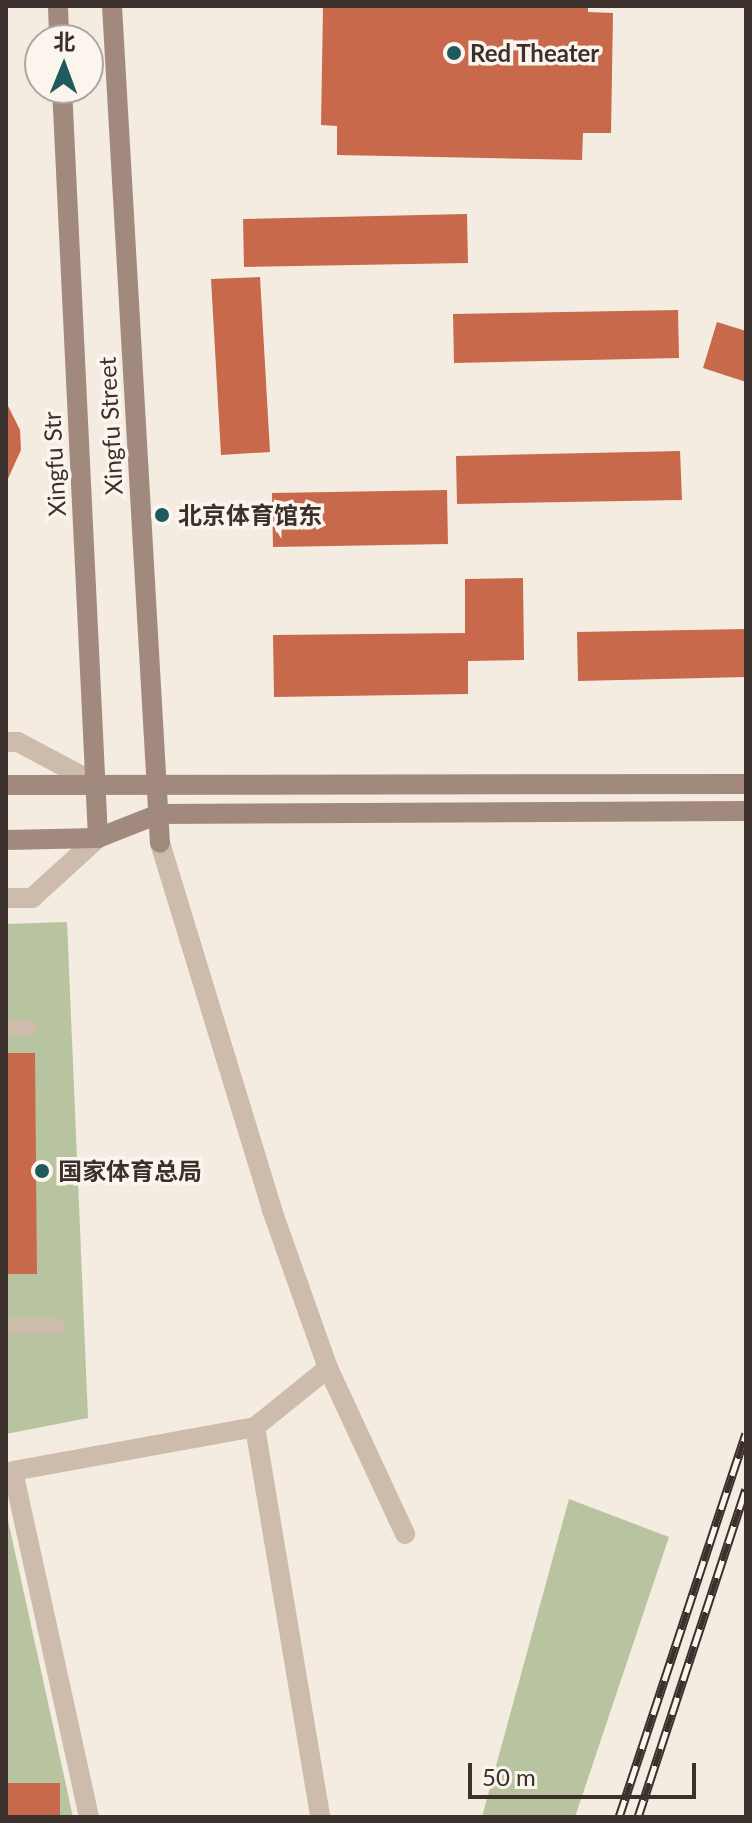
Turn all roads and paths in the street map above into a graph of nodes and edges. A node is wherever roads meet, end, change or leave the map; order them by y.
1 (112, 6) edge
2 (63, 104) edge
3 (6, 742) edge
4 (95, 783) junction
5 (157, 783) junction
6 (746, 784) edge
7 (6, 785) edge
8 (746, 811) edge
9 (159, 814) junction
10 (98, 838) junction
11 (6, 840) edge
12 (160, 843) joint
13 (6, 898) edge
14 (6, 1028) edge
15 (29, 1028) dead end
16 (6, 1326) edge
17 (56, 1326) dead end
18 (328, 1368) junction
19 (255, 1427) junction
20 (405, 1534) dead end
21 (89, 1817) edge
22 (320, 1817) edge

1 - 5 main road, Xingfu Street
2 - 4 main road, Xingfu Str
3 - 4 street
4 - 5 main road
4 - 7 main road
4 - 10 main road, Xingfu Str
5 - 6 main road
5 - 9 main road, Xingfu Street
8 - 9 main road
9 - 10 main road
9 - 12 main road, Xingfu Street
10 - 11 main road
10 - 13 street
12 - 18 street
14 - 15 lane
16 - 17 lane
18 - 19 street
18 - 20 street
19 - 21 street
19 - 22 street

